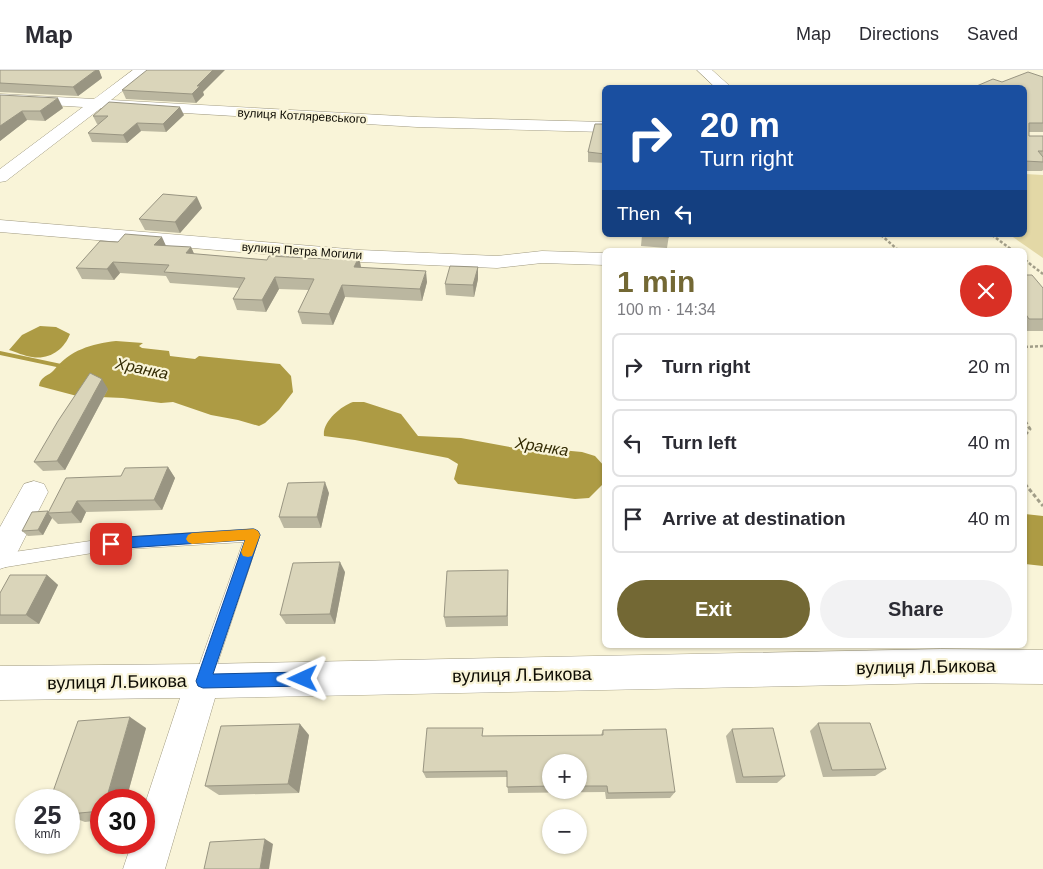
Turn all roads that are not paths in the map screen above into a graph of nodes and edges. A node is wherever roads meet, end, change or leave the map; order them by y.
1 (142, 70) edge
2 (704, 70) edge
3 (722, 85) edge
4 (0, 98) edge
5 (96, 103) junction
6 (602, 127) edge
7 (0, 177) edge
8 (0, 226) edge
9 (602, 259) edge
10 (34, 492) dead end
11 (0, 556) edge
12 (0, 561) edge
13 (1043, 667) edge
14 (203, 681) junction
15 (0, 683) edge
16 (144, 869) edge

1 - 5 street
2 - 3 street
4 - 5 street, вулиця Котляревського
5 - 6 street, вулиця Котляревського
5 - 7 street
8 - 9 street, вулиця Петра Могили
10 - 11 street
12 - 14 lane
13 - 14 street, вулиця Л.Бикова
14 - 15 street, вулиця Л.Бикова
14 - 16 street

